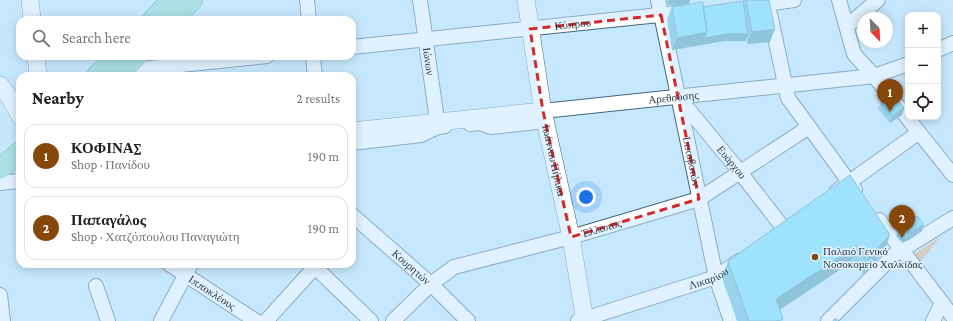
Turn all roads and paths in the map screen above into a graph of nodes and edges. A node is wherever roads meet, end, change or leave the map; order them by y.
1 (30, 0) edge
2 (307, 0) edge
3 (420, 0) edge
4 (526, 0) edge
5 (658, 0) edge
6 (794, 0) edge
7 (839, 0) edge
8 (878, 0) edge
9 (767, 2) edge
10 (186, 6) edge
11 (737, 7) edge
12 (699, 11) edge
13 (661, 15) junction
14 (32, 16) edge
15 (162, 16) edge
16 (177, 16) edge
17 (309, 16) edge
18 (847, 26) junction
19 (530, 29) junction
20 (426, 40) junction
21 (953, 43) edge
22 (356, 47) edge
23 (941, 49) edge
24 (36, 60) edge
25 (131, 60) edge
26 (235, 60) edge
27 (313, 60) edge
28 (196, 65) edge
29 (905, 65) edge
30 (119, 68) edge
31 (38, 72) edge
32 (108, 72) edge
33 (315, 72) edge
34 (874, 76) junction
35 (0, 85) edge
36 (785, 85) junction
37 (678, 97) junction
38 (16, 109) edge
39 (544, 116) junction
40 (438, 124) junction
41 (809, 127) junction
42 (356, 131) edge
43 (918, 133) junction
44 (356, 143) edge
45 (16, 158) edge
46 (16, 161) edge
47 (0, 168) edge
48 (740, 172) junction
49 (953, 175) edge
50 (16, 181) edge
51 (849, 182) junction
52 (0, 183) edge
53 (828, 197) edge
54 (699, 199) junction
55 (356, 218) edge
56 (953, 218) edge
57 (796, 220) edge
58 (784, 229) junction
59 (571, 237) junction
60 (771, 238) edge
61 (901, 250) junction
62 (747, 255) edge
63 (314, 268) edge
64 (316, 268) edge
65 (188, 269) edge
66 (716, 276) junction
67 (431, 284) junction
68 (96, 286) dead end
69 (0, 295) edge
70 (942, 303) junction
71 (953, 317) edge
72 (583, 320) edge
73 (3, 321) edge
74 (108, 321) edge
75 (161, 321) edge
76 (256, 321) edge
77 (266, 321) edge
78 (371, 321) edge
79 (393, 321) edge
80 (468, 321) edge
81 (731, 321) edge
82 (828, 321) edge
83 (933, 321) edge

1 - 14 street
2 - 17 street
3 - 20 street, Ιώνων
4 - 19 street, Ιωάννου Πήλικα
5 - 13 street, Ιπποβοτών
6 - 9 street
7 - 18 street
8 - 18 street
9 - 11 street
9 - 36 street
10 - 15 main road
10 - 16 main road
12 - 13 street, Κύπρου
13 - 19 street, Κύπρου
13 - 37 street, Ιπποβοτών
18 - 34 street
19 - 20 street, Κύπρου
19 - 39 street, Ιωάννου Πήλικα
20 - 22 street, Κύπρου
20 - 40 street, Ιώνων
21 - 23 street
24 - 31 street
25 - 30 main road
26 - 28 street
27 - 33 street
28 - 30 street
29 - 34 street, Αρεθούσης
30 - 32 main road
34 - 36 street, Αρεθούσης
34 - 43 street
35 - 38 street
36 - 37 street, Αρεθούσης
36 - 41 street
37 - 39 street, Αρεθούσης
37 - 48 street, Ευάρχου
37 - 54 street, Ιπποβοτών
39 - 40 street, Αρεθούσης
39 - 59 street, Ιωάννου Πήλικα
40 - 42 street, Αρεθούσης
40 - 44 street, Αρεθούσης
41 - 48 street, Έλλοπος
41 - 51 street
43 - 49 street
43 - 51 street
45 - 47 main road
46 - 52 main road
48 - 54 street, Έλλοπος
48 - 58 street, Ευάρχου
50 - 52 street
51 - 53 street
51 - 61 street
54 - 59 street, Έλλοπος
54 - 66 street, Ιπποβοτών
55 - 67 street, Κουρητών
56 - 61 street
57 - 58 street
58 - 60 street
59 - 67 street, Έλλοπος
59 - 72 street, Ιωάννου Πήλικα
61 - 70 street
61 - 82 street
62 - 66 street, Λικαρίου
63 - 77 street
64 - 78 street
65 - 75 street
65 - 76 street, Ιπποκλέους
66 - 72 street, Λικαρίου
66 - 81 street, Ιπποβοτών
67 - 79 street, Έλλοπος
67 - 80 street, Κουρητών
68 - 74 street
69 - 73 street
70 - 71 street
70 - 83 street

